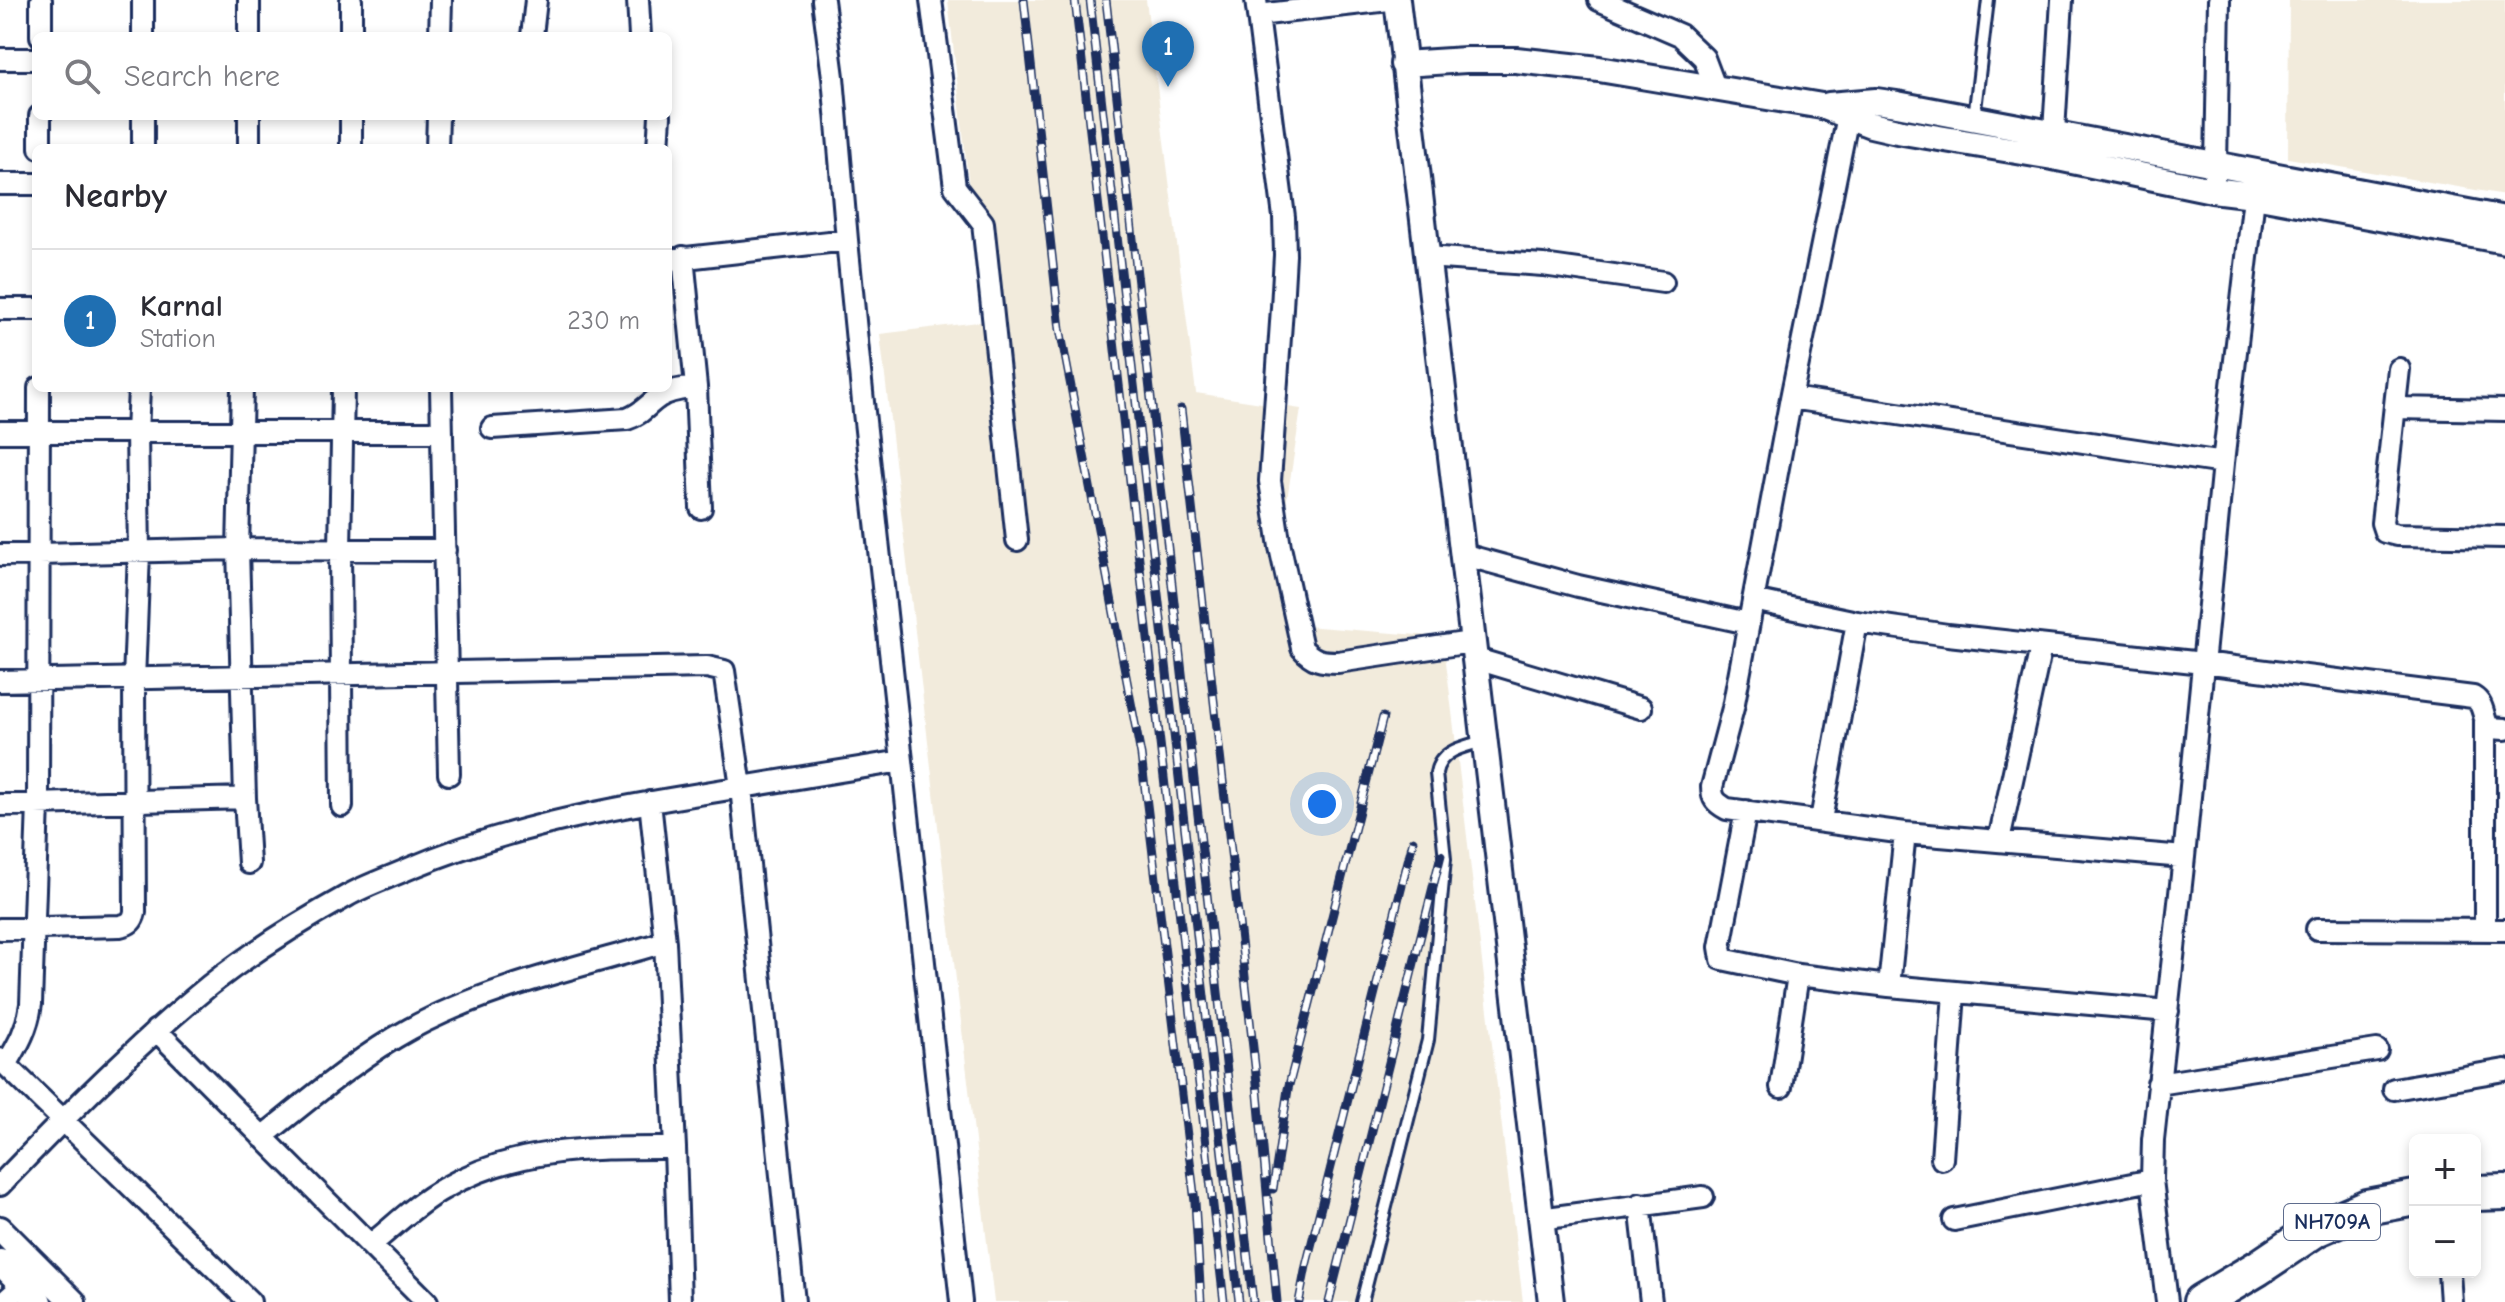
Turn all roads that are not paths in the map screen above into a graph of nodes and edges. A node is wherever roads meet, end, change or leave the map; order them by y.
1 (41, 0) edge
2 (143, 0) edge
3 (249, 0) edge
4 (351, 0) edge
5 (441, 0) edge
6 (536, 0) edge
7 (638, 0) edge
8 (823, 0) edge
9 (931, 0) edge
10 (1389, 0) edge
11 (1397, 0) edge
12 (1599, 0) edge
13 (1988, 0) edge
14 (2062, 0) edge
15 (2219, 0) edge
16 (1257, 8) edge
17 (41, 32) edge
18 (143, 32) edge
19 (249, 32) edge
20 (351, 32) edge
21 (440, 32) edge
22 (532, 32) edge
23 (640, 32) edge
24 (0, 59) edge
25 (32, 59) edge
26 (1403, 64) junction
27 (1715, 87) junction
28 (1822, 106) junction
29 (1848, 116) junction
30 (1974, 118) junction
31 (40, 120) edge
32 (143, 120) edge
33 (249, 120) edge
34 (351, 120) edge
35 (438, 120) edge
36 (660, 120) edge
37 (40, 144) edge
38 (143, 144) edge
39 (249, 144) edge
40 (351, 144) edge
41 (437, 144) edge
42 (658, 144) edge
43 (2053, 145) junction
44 (2216, 166) junction
45 (0, 184) edge
46 (32, 184) edge
47 (2255, 184) junction
48 (2212, 190) junction
49 (2505, 219) edge
50 (847, 240) junction
51 (2505, 241) edge
52 (1426, 257) junction
53 (676, 258) edge
54 (1663, 282) dead end
55 (0, 309) edge
56 (32, 309) edge
57 (2399, 369) dead end
58 (696, 387) junction
59 (39, 392) edge
60 (139, 392) edge
61 (242, 392) edge
62 (343, 392) edge
63 (441, 392) edge
64 (1791, 398) junction
65 (2395, 408) junction
66 (2505, 410) edge
67 (492, 428) dead end
68 (0, 432) edge
69 (39, 432) junction
70 (241, 432) junction
71 (341, 432) junction
72 (442, 432) junction
73 (137, 433) junction
74 (2223, 463) junction
75 (701, 508) dead end
76 (2505, 537) edge
77 (1017, 540) dead end
78 (238, 549) junction
79 (340, 549) junction
80 (445, 550) junction
81 (139, 552) junction
82 (38, 554) junction
83 (1461, 554) junction
84 (0, 555) edge
85 (1753, 600) junction
86 (1857, 622) junction
87 (1748, 623) junction
88 (2041, 647) junction
89 (1472, 650) junction
90 (2203, 663) junction
91 (447, 673) junction
92 (343, 674) junction
93 (240, 677) junction
94 (38, 680) junction
95 (134, 680) junction
96 (0, 681) edge
97 (1641, 708) dead end
98 (2485, 721) junction
99 (2505, 729) edge
100 (1483, 741) junction
101 (902, 761) junction
102 (449, 774) dead end
103 (741, 787) junction
104 (245, 798) junction
105 (136, 801) junction
106 (650, 802) junction
107 (38, 804) junction
108 (0, 805) edge
109 (342, 806) dead end
110 (1746, 811) junction
111 (1821, 820) junction
112 (1905, 833) junction
113 (1999, 840) junction
114 (2184, 857) junction
115 (249, 863) dead end
116 (33, 927) junction
117 (0, 929) edge
118 (2317, 929) dead end
119 (2495, 930) edge
120 (665, 942) junction
121 (1798, 975) junction
122 (1889, 986) junction
123 (1954, 993) junction
124 (2168, 1011) junction
125 (156, 1030) junction
126 (2377, 1050) dead end
127 (3, 1062) edge
128 (2505, 1070) edge
129 (2158, 1084) junction
130 (1781, 1087) dead end
131 (2394, 1089) dead end
132 (62, 1121) junction
133 (262, 1137) junction
134 (675, 1148) junction
135 (1942, 1159) dead end
136 (2152, 1180) junction
137 (0, 1185) edge
138 (2505, 1192) edge
139 (2481, 1193) edge
140 (1703, 1197) dead end
141 (2409, 1199) edge
142 (1640, 1204) junction
143 (2481, 1216) edge
144 (2505, 1216) edge
145 (1540, 1219) junction
146 (1954, 1220) dead end
147 (2409, 1221) edge
148 (0, 1229) edge
149 (370, 1245) junction
150 (0, 1262) edge
151 (2258, 1268) junction
152 (2449, 1278) edge
153 (31, 1294) edge
154 (4, 1302) edge
155 (73, 1302) edge
156 (250, 1302) edge
157 (427, 1302) edge
158 (680, 1302) edge
159 (794, 1302) edge
160 (961, 1302) edge
161 (1362, 1302) edge
162 (1551, 1302) edge
163 (1651, 1302) edge
164 (2167, 1302) edge
165 (2201, 1302) edge
166 (2451, 1302) edge

1 - 17 street
2 - 18 street
3 - 19 street
4 - 20 street
5 - 21 street
6 - 22 street
7 - 23 street
8 - 50 street
9 - 77 street
10 - 16 street
11 - 26 street
12 - 27 street
13 - 30 lane
14 - 43 street
15 - 44 street
16 - 89 street
24 - 25 street
26 - 27 street
26 - 52 street
27 - 28 street
28 - 29 street
28 - 30 street
29 - 43 street
29 - 64 street
30 - 43 street
31 - 37 street
32 - 38 street
33 - 39 street
34 - 40 street
35 - 41 street
36 - 42 street
43 - 44 street
43 - 48 street
44 - 47 street
44 - 48 street
45 - 46 street
47 - 48 street
47 - 49 street
47 - 51 street
47 - 74 street
50 - 53 street
50 - 101 street
52 - 54 street
52 - 83 street
53 - 58 street
55 - 56 street
57 - 65 street
58 - 67 street
58 - 75 street
59 - 69 street
60 - 73 street
61 - 70 street
62 - 71 street
63 - 72 street
64 - 74 street
64 - 85 street
65 - 66 street
65 - 76 street
68 - 69 street
69 - 73 street
69 - 82 street
70 - 71 street
70 - 73 street
70 - 78 street
71 - 72 street
71 - 79 street
72 - 80 street
73 - 81 street
74 - 90 street
78 - 79 street
78 - 81 street
78 - 93 street
79 - 80 street
79 - 92 street
80 - 91 street
81 - 82 street
81 - 95 street
82 - 84 street
82 - 94 street
83 - 87 street
83 - 89 street
85 - 86 street
85 - 87 street
86 - 88 street
86 - 111 street
87 - 110 street
88 - 90 street
88 - 113 street
89 - 97 street
89 - 100 street
90 - 98 street
90 - 114 street
91 - 92 street
91 - 102 street
91 - 103 street
92 - 93 street
92 - 109 street
93 - 95 street
93 - 104 street
94 - 95 street
94 - 96 street
94 - 107 street
95 - 105 street
98 - 99 street
98 - 119 street
100 - 145 street
100 - 161 lane
101 - 103 street
101 - 160 street
103 - 106 street
103 - 159 street
104 - 105 street
104 - 115 street
105 - 107 street
105 - 116 street
106 - 120 street
106 - 125 street
107 - 108 street
107 - 116 street
110 - 111 street
110 - 121 street
111 - 112 street
112 - 113 street
112 - 122 street
113 - 114 street
114 - 124 street
116 - 117 street
116 - 127 street
118 - 119 street
120 - 133 street
120 - 134 street
121 - 122 street
121 - 130 street
122 - 123 street
123 - 124 street
123 - 135 street
124 - 129 street
125 - 132 street
125 - 133 street
126 - 129 street
127 - 132 street
128 - 131 street
129 - 136 street
132 - 137 street
132 - 156 street
133 - 149 street
134 - 149 street
134 - 158 street
136 - 146 street
136 - 164 street
138 - 139 highway
140 - 142 street
141 - 151 highway, NH709A
142 - 145 street
142 - 163 street
143 - 144 highway
145 - 162 street
147 - 151 highway, NH709A
148 - 155 street
149 - 157 street
150 - 153 street
151 - 165 highway, NH709A
152 - 166 street
153 - 154 street

